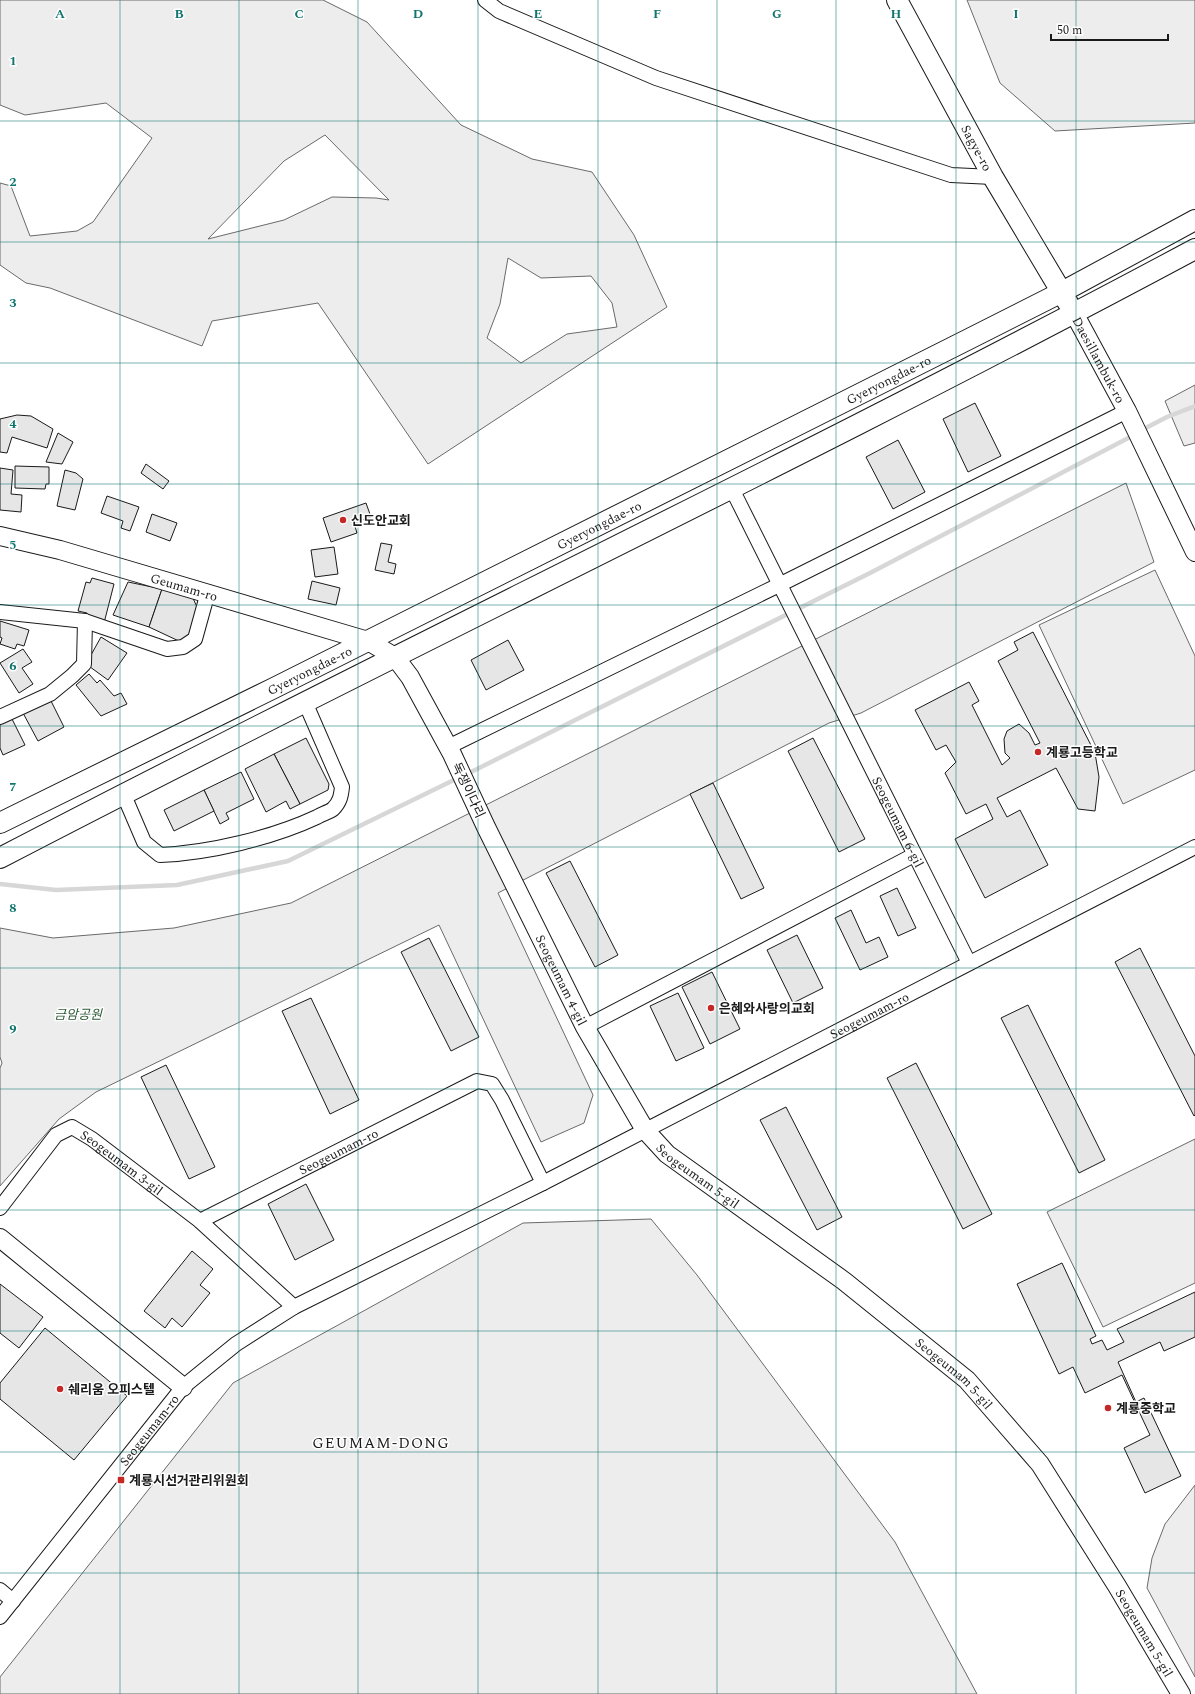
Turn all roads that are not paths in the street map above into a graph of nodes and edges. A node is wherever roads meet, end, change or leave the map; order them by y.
1 (485, 0) edge
2 (897, 0) edge
3 (993, 177) junction
4 (1195, 220) edge
5 (1195, 249) edge
6 (1062, 292) junction
7 (1074, 313) junction
8 (1127, 411) junction
9 (732, 489) junction
10 (0, 536) edge
11 (1195, 552) edge
12 (779, 585) junction
13 (208, 592) junction
14 (0, 612) edge
15 (85, 621) junction
16 (368, 641) junction
17 (395, 657) junction
18 (305, 702) junction
19 (0, 716) edge
20 (450, 750) junction
21 (123, 793) junction
22 (0, 823) edge
23 (486, 827) joint
24 (1195, 847) edge
25 (914, 855) junction
26 (0, 858) edge
27 (969, 963) junction
28 (585, 1027) junction
29 (645, 1130) junction
30 (543, 1183) junction
31 (0, 1208) edge
32 (200, 1221) junction
33 (0, 1238) edge
34 (294, 1307) junction
35 (183, 1387) junction
36 (0, 1590) edge
37 (13, 1601) junction
38 (0, 1617) edge
39 (1181, 1694) edge

1 - 3 street
2 - 3 main road, Sagye-ro
3 - 6 main road, Sagye-ro
4 - 6 main road, Gyeryongdae-ro
5 - 7 main road, Gyeryongdae-ro
6 - 7 main road, Daesillambuk-ro
6 - 16 main road, Gyeryongdae-ro
7 - 8 street, Daesillambuk-ro
7 - 9 main road, Gyeryongdae-ro
8 - 11 street, Daesillambuk-ro
8 - 12 street
9 - 12 street
9 - 17 main road, Gyeryongdae-ro
10 - 13 street, Geumam-ro
12 - 20 street
12 - 25 street, Seogeumam 6-gil
13 - 15 street
13 - 16 street, Geumam-ro
14 - 15 street
15 - 19 street
16 - 17 street
16 - 22 main road, Gyeryongdae-ro
17 - 18 main road, Gyeryongdae-ro
17 - 20 street
18 - 21 main road, Gyeryongdae-ro
18 - 21 street
20 - 23 street, 독쟁이다리
21 - 26 main road, Gyeryongdae-ro
23 - 28 street, Seogeumam 4-gil
24 - 27 street, Seogeumam-ro
25 - 27 street, Seogeumam 6-gil
25 - 28 street
27 - 29 street, Seogeumam-ro
28 - 29 street, Seogeumam 4-gil
29 - 30 street, Seogeumam-ro
29 - 39 street, Seogeumam 5-gil
30 - 32 street, Seogeumam-ro
30 - 34 street, Seogeumam-ro
31 - 32 street, Seogeumam 3-gil
32 - 34 street
33 - 35 street
34 - 35 street, Seogeumam-ro
35 - 37 street, Seogeumam-ro
36 - 37 street
37 - 38 street, Seogeumam-ro

